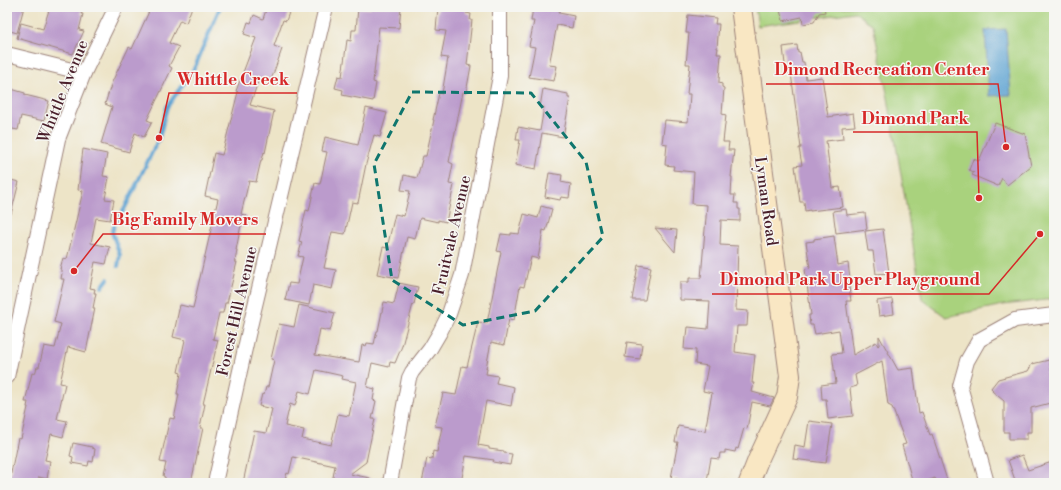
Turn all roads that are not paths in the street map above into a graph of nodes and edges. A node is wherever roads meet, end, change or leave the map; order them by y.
1 (116, 7) edge
2 (326, 7) edge
3 (500, 7) edge
4 (741, 7) edge
5 (7, 54) edge
6 (84, 73) junction
7 (1054, 316) edge
8 (7, 377) edge
9 (215, 483) edge
10 (390, 483) edge
11 (749, 483) edge
12 (987, 483) edge

1 - 6 street, Whittle Avenue
2 - 9 street, Forest Hill Avenue
3 - 10 street, Fruitvale Avenue
4 - 11 street, Lyman Road
5 - 6 street
6 - 8 street, Whittle Avenue
7 - 12 street

